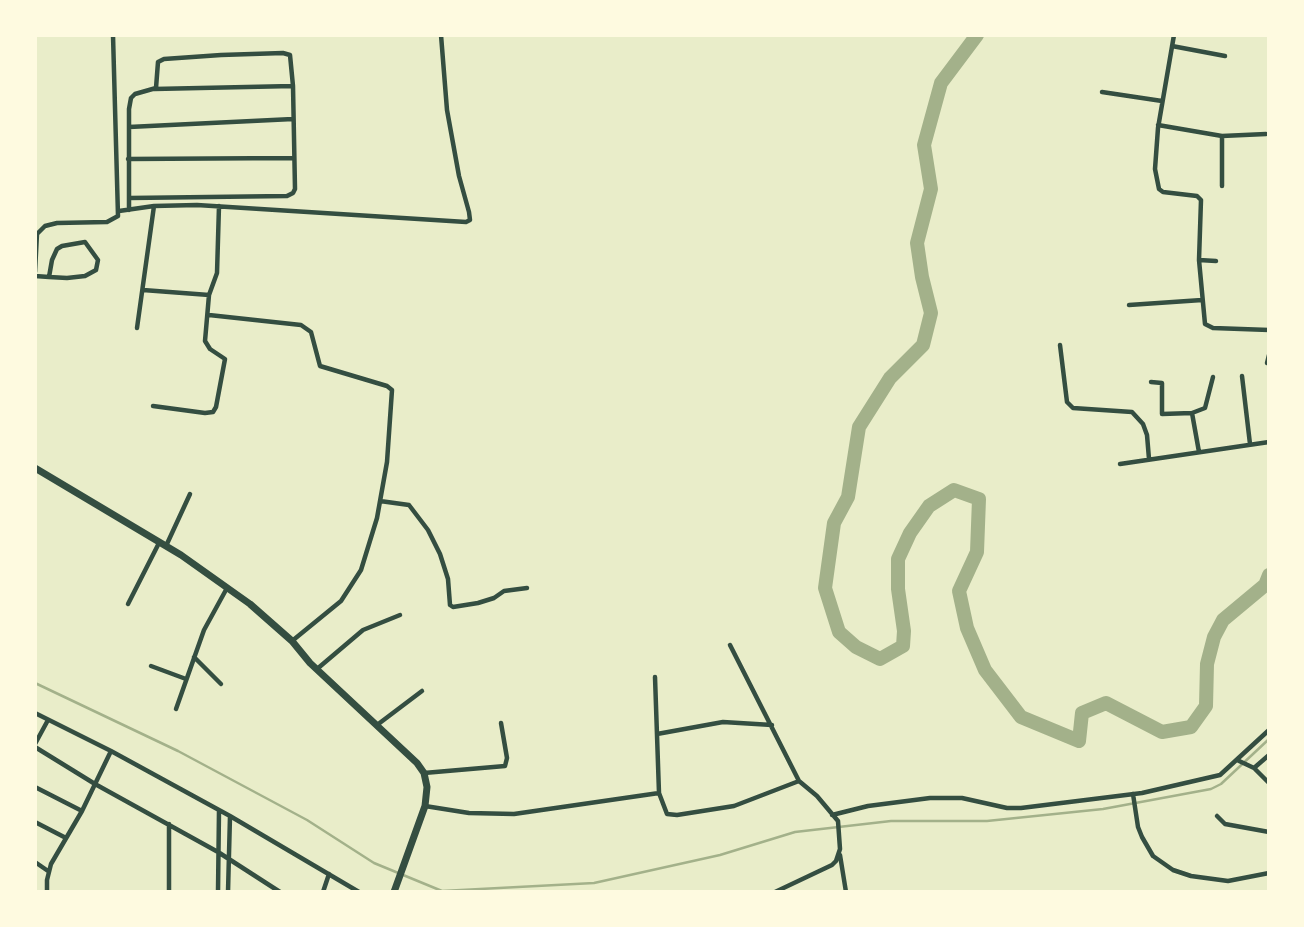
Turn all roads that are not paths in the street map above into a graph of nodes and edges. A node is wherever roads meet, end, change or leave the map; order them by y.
1 (113, 35) edge
2 (441, 35) edge
3 (1174, 35) edge
4 (1172, 46) junction
5 (1225, 56) dead end
6 (293, 86) junction
7 (154, 89) junction
8 (1102, 92) dead end
9 (1162, 102) junction
10 (293, 119) junction
11 (1158, 125) junction
12 (129, 127) junction
13 (1266, 134) dead end
14 (1222, 136) junction
15 (294, 158) junction
16 (128, 159) junction
17 (1222, 186) dead end
18 (130, 198) junction
19 (153, 206) junction
20 (219, 206) junction
21 (129, 210) junction
22 (119, 211) junction
23 (36, 234) edge
24 (1199, 260) junction
25 (1216, 261) dead end
26 (35, 274) edge
27 (49, 278) junction
28 (143, 290) junction
29 (209, 295) junction
30 (1202, 300) junction
31 (1129, 305) dead end
32 (209, 315) junction
33 (137, 328) dead end
34 (1269, 330) edge
35 (1060, 345) dead end
36 (1269, 355) edge
37 (1267, 363) dead end
38 (1242, 376) dead end
39 (1213, 377) dead end
40 (1152, 382) dead end
41 (153, 407) dead end
42 (1192, 413) junction
43 (1269, 442) edge
44 (1250, 444) junction
45 (1199, 453) junction
46 (1149, 459) junction
47 (1120, 464) dead end
48 (35, 467) edge
49 (190, 494) dead end
50 (380, 501) junction
51 (162, 544) junction
52 (228, 587) junction
53 (527, 588) dead end
54 (128, 604) dead end
55 (400, 615) dead end
56 (292, 641) junction
57 (730, 645) dead end
58 (194, 657) junction
59 (151, 666) dead end
60 (317, 669) junction
61 (655, 677) dead end
62 (186, 679) junction
63 (221, 684) dead end
64 (422, 691) dead end
65 (176, 709) dead end
66 (35, 713) edge
67 (48, 720) junction
68 (501, 723) dead end
69 (377, 725) junction
70 (772, 725) junction
71 (1269, 730) edge
72 (657, 734) junction
73 (35, 745) edge
74 (111, 751) junction
75 (1269, 755) edge
76 (1238, 761) junction
77 (1254, 768) junction
78 (424, 773) junction
79 (799, 781) junction
80 (1269, 783) edge
81 (95, 784) junction
82 (35, 787) edge
83 (659, 793) junction
84 (1133, 795) junction
85 (425, 806) junction
86 (219, 810) junction
87 (82, 811) junction
88 (832, 815) junction
89 (230, 816) junction
90 (1217, 816) dead end
91 (35, 822) edge
92 (169, 824) junction
93 (1269, 832) edge
94 (66, 838) junction
95 (219, 852) junction
96 (840, 855) junction
97 (229, 860) junction
98 (35, 862) edge
99 (48, 871) junction
100 (1269, 873) edge
101 (329, 874) junction
102 (394, 890) edge
103 (47, 892) edge
104 (169, 892) edge
105 (218, 892) edge
106 (228, 892) edge
107 (278, 892) edge
108 (323, 892) edge
109 (359, 892) edge
110 (775, 892) edge
111 (846, 892) edge

1 - 22 street
2 - 20 street
3 - 4 street
4 - 5 street
4 - 9 street
6 - 7 street
6 - 7 street
6 - 10 street
7 - 12 street
8 - 9 street
9 - 11 street
10 - 12 street
10 - 15 street
11 - 14 street
11 - 24 street
12 - 16 street
13 - 14 street
14 - 17 street
15 - 16 street
15 - 18 street
16 - 18 street
18 - 21 street
19 - 20 street
19 - 21 street
19 - 28 street
20 - 29 street
21 - 22 street
22 - 23 street
23 - 26 street
24 - 25 street
24 - 30 street
26 - 27 street
27 - 27 street
28 - 29 street
28 - 33 street
29 - 32 street
30 - 31 street
30 - 34 street
32 - 41 street
32 - 50 street
35 - 46 street
36 - 37 street
38 - 44 street
39 - 42 street
40 - 42 street
42 - 45 street
43 - 44 street
44 - 45 street
45 - 46 street
46 - 47 street
48 - 51 main road
49 - 51 street
50 - 53 street
50 - 56 street
51 - 52 main road
51 - 54 street
52 - 56 main road
52 - 58 street
55 - 60 street
56 - 60 main road
57 - 70 street
58 - 62 street
58 - 63 street
59 - 62 street
60 - 69 main road
61 - 72 street
62 - 65 street
64 - 69 street
66 - 67 street
67 - 73 street
67 - 74 street
68 - 78 street
69 - 78 main road
70 - 72 street
70 - 79 street
71 - 76 street
72 - 83 street
73 - 81 street
74 - 81 street
74 - 86 street
75 - 77 street
76 - 77 street
76 - 84 street
77 - 80 street
78 - 85 main road
79 - 83 street
79 - 88 street
81 - 87 street
81 - 92 street
82 - 87 street
83 - 85 street
84 - 88 street
84 - 100 street
85 - 102 main road
86 - 89 street
86 - 95 street
87 - 94 street
88 - 96 street
89 - 97 street
89 - 101 street
90 - 93 street
91 - 94 street
92 - 95 street
92 - 104 street
94 - 99 street
95 - 97 street
95 - 105 street
96 - 110 street
96 - 111 street
97 - 106 street
97 - 107 street
98 - 99 street
99 - 103 street
101 - 108 street
101 - 109 street

